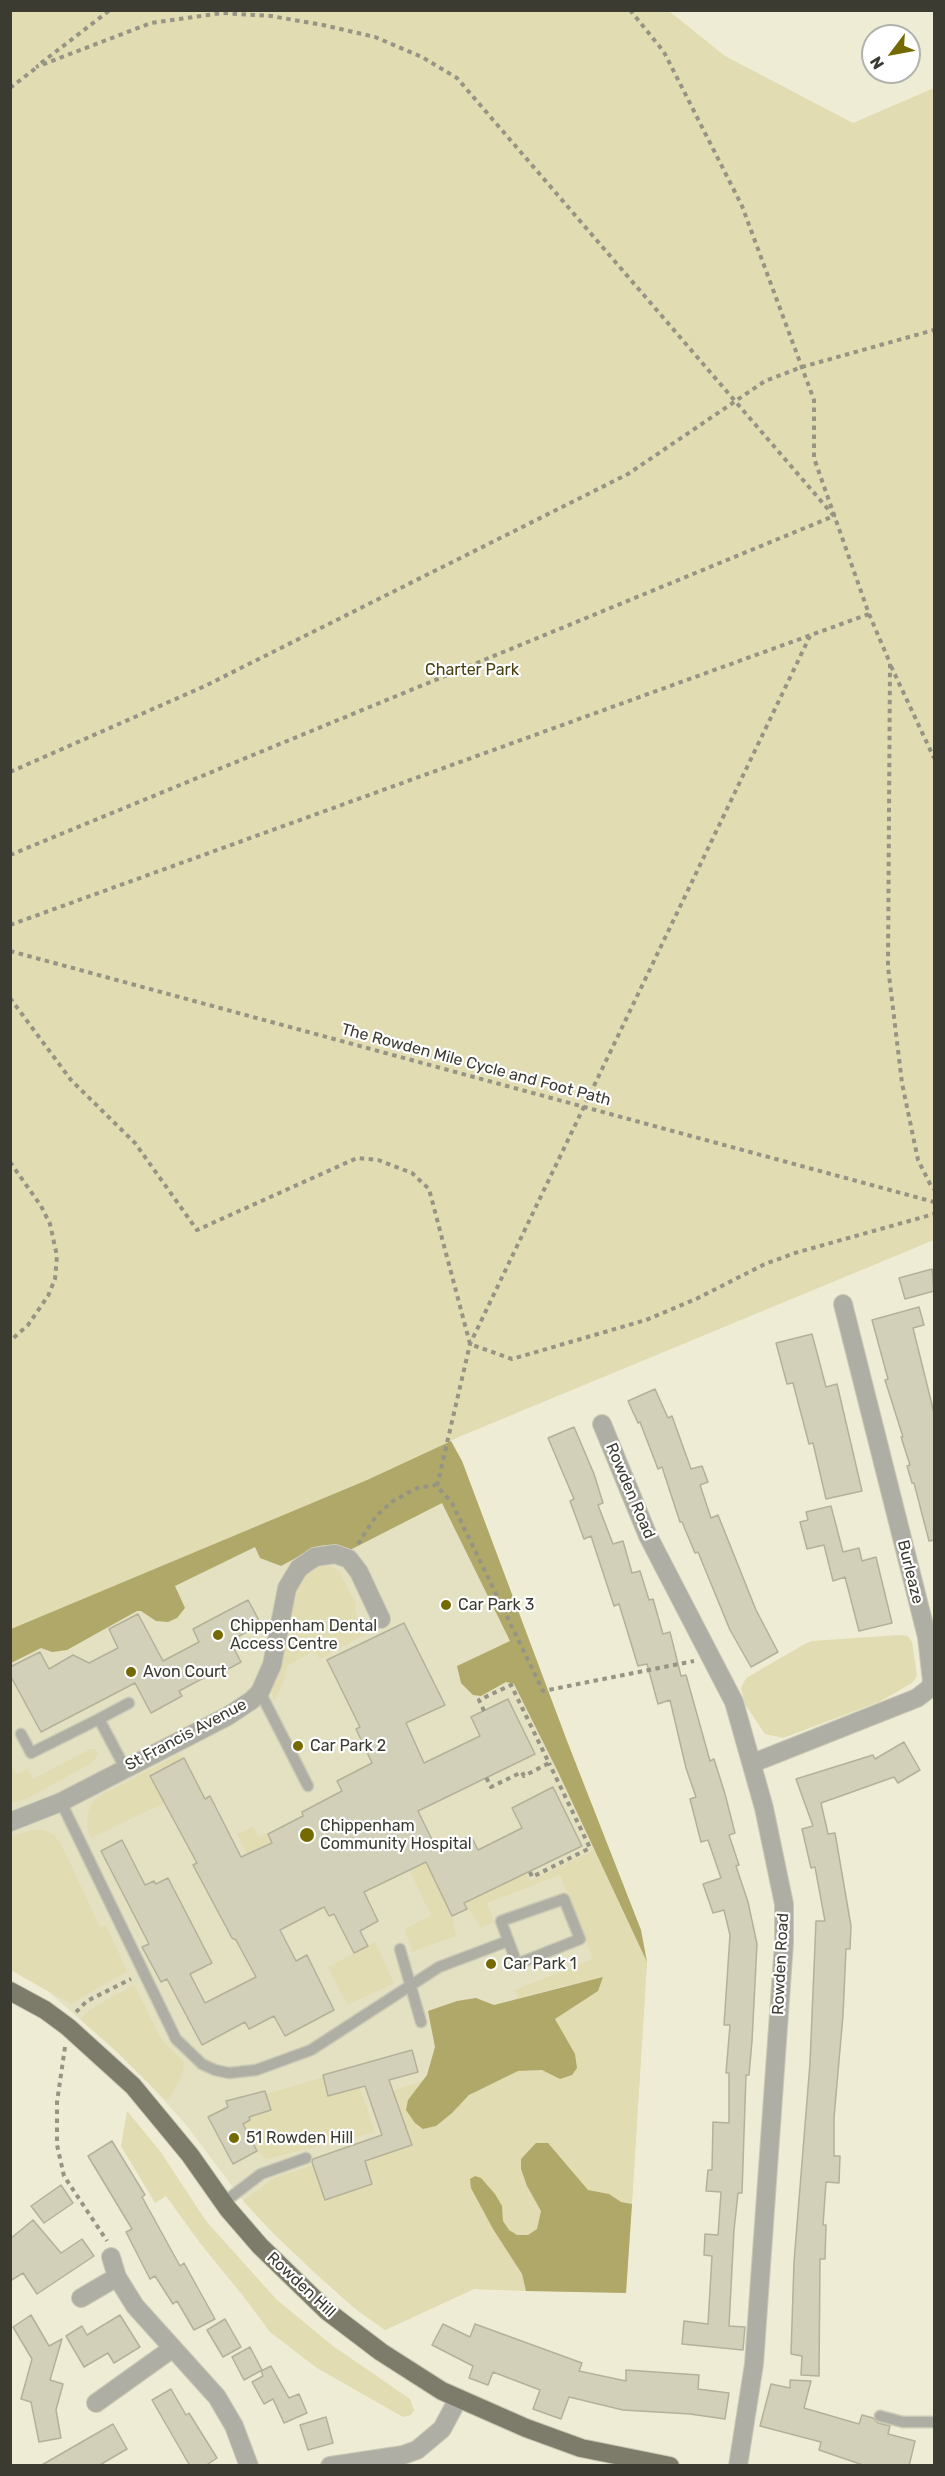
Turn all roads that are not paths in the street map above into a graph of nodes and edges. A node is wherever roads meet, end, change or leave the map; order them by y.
1 (843, 1304) dead end
2 (602, 1424) dead end
3 (381, 1619) dead end
4 (260, 1692) junction
5 (129, 1703) dead end
6 (99, 1719) junction
7 (21, 1734) dead end
8 (753, 1762) junction
9 (125, 1768) junction
10 (308, 1786) dead end
11 (61, 1802) junction
12 (10, 1822) edge
13 (508, 1941) junction
14 (400, 1949) dead end
15 (412, 1986) junction
16 (10, 1991) edge
17 (421, 2022) dead end
18 (306, 2158) dead end
19 (224, 2203) junction
20 (109, 2249) road end
21 (117, 2277) junction
22 (81, 2298) dead end
23 (173, 2348) junction
24 (458, 2399) junction
25 (96, 2403) dead end
26 (880, 2416) dead end
27 (934, 2422) edge
28 (371, 2463) edge
29 (249, 2466) edge
30 (330, 2466) edge
31 (670, 2466) edge
32 (738, 2466) edge

1 - 8 street, Burleaze
2 - 8 street, Rowden Road
3 - 4 street, St Francis Avenue
4 - 9 street, St Francis Avenue
4 - 10 lane
5 - 6 lane
6 - 7 lane
6 - 9 lane
8 - 32 street, Rowden Road
9 - 11 street, St Francis Avenue
11 - 12 street, St Francis Avenue
11 - 15 lane
13 - 13 lane
13 - 15 lane
14 - 15 lane
15 - 17 lane
16 - 19 main road, Rowden Hill
18 - 19 lane
19 - 24 main road, Rowden Hill
20 - 21 street
21 - 22 street
21 - 23 street
23 - 25 street
23 - 29 street
24 - 28 street
24 - 31 main road, Rowden Hill
26 - 27 lane
28 - 30 street

